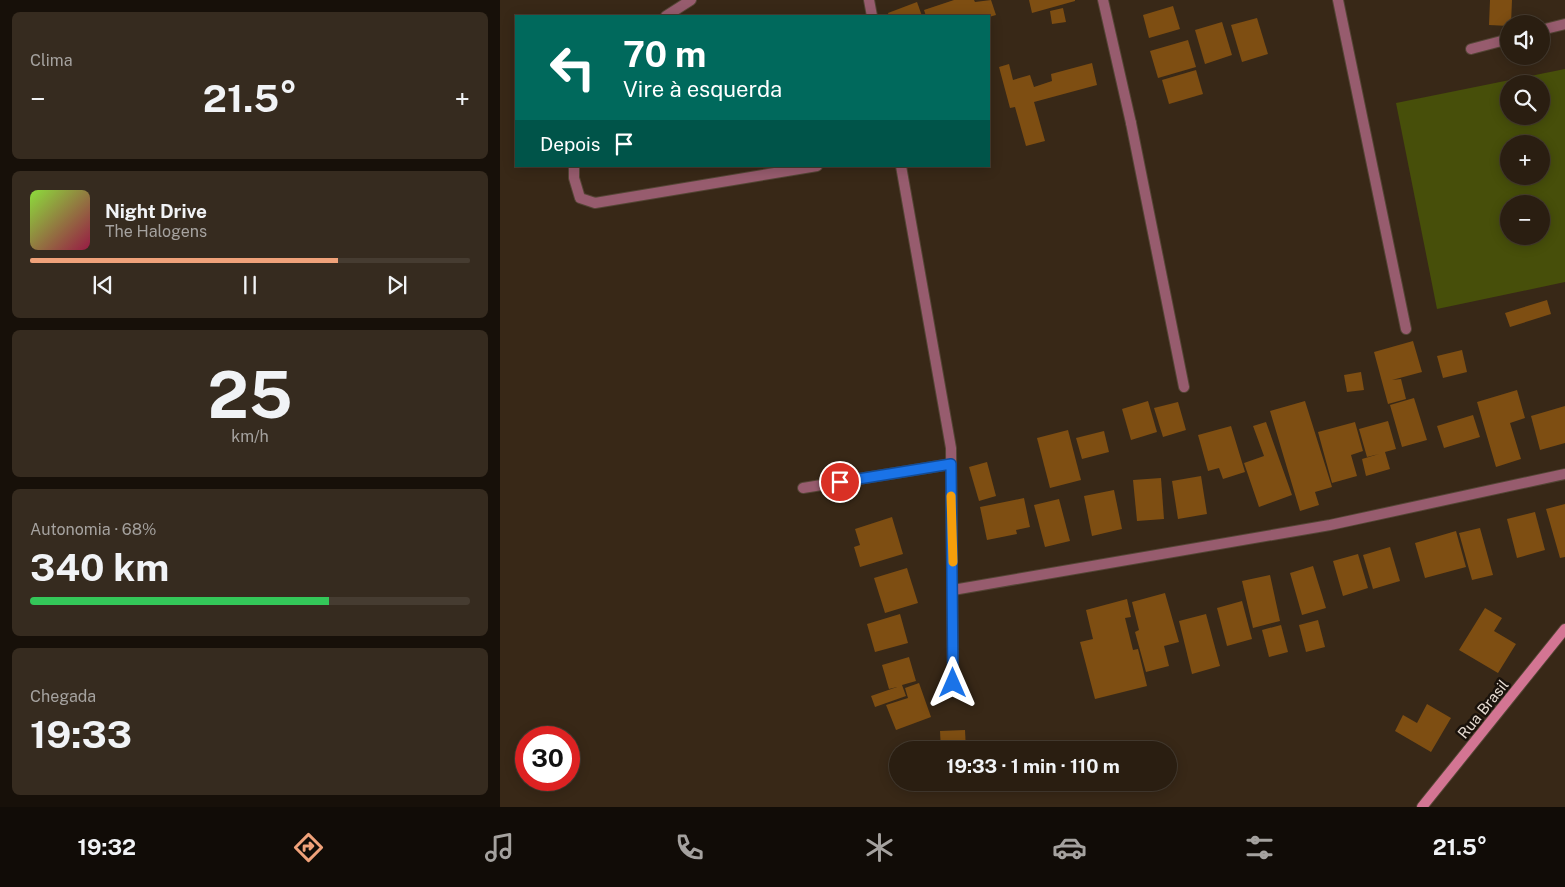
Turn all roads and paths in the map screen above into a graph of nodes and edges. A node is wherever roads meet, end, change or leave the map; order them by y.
1 (691, 0) edge
2 (869, 0) edge
3 (1103, 0) edge
4 (1338, 0) edge
5 (668, 15) edge
6 (872, 15) edge
7 (1565, 24) edge
8 (1550, 28) edge
9 (1500, 41) edge
10 (1471, 49) dead end
11 (574, 167) edge
12 (811, 167) edge
13 (901, 167) edge
14 (1406, 329) dead end
15 (1184, 388) dead end
16 (951, 464) junction
17 (1565, 474) edge
18 (803, 488) dead end
19 (953, 590) junction
20 (1565, 629) edge
21 (953, 683) dead end
22 (1422, 807) edge

1 - 5 street
2 - 6 street
3 - 15 street
4 - 14 street
7 - 8 street
9 - 10 street
11 - 12 street
13 - 16 street
16 - 18 street
16 - 19 street
17 - 19 street
19 - 21 street
20 - 22 street, Rua Brasil

